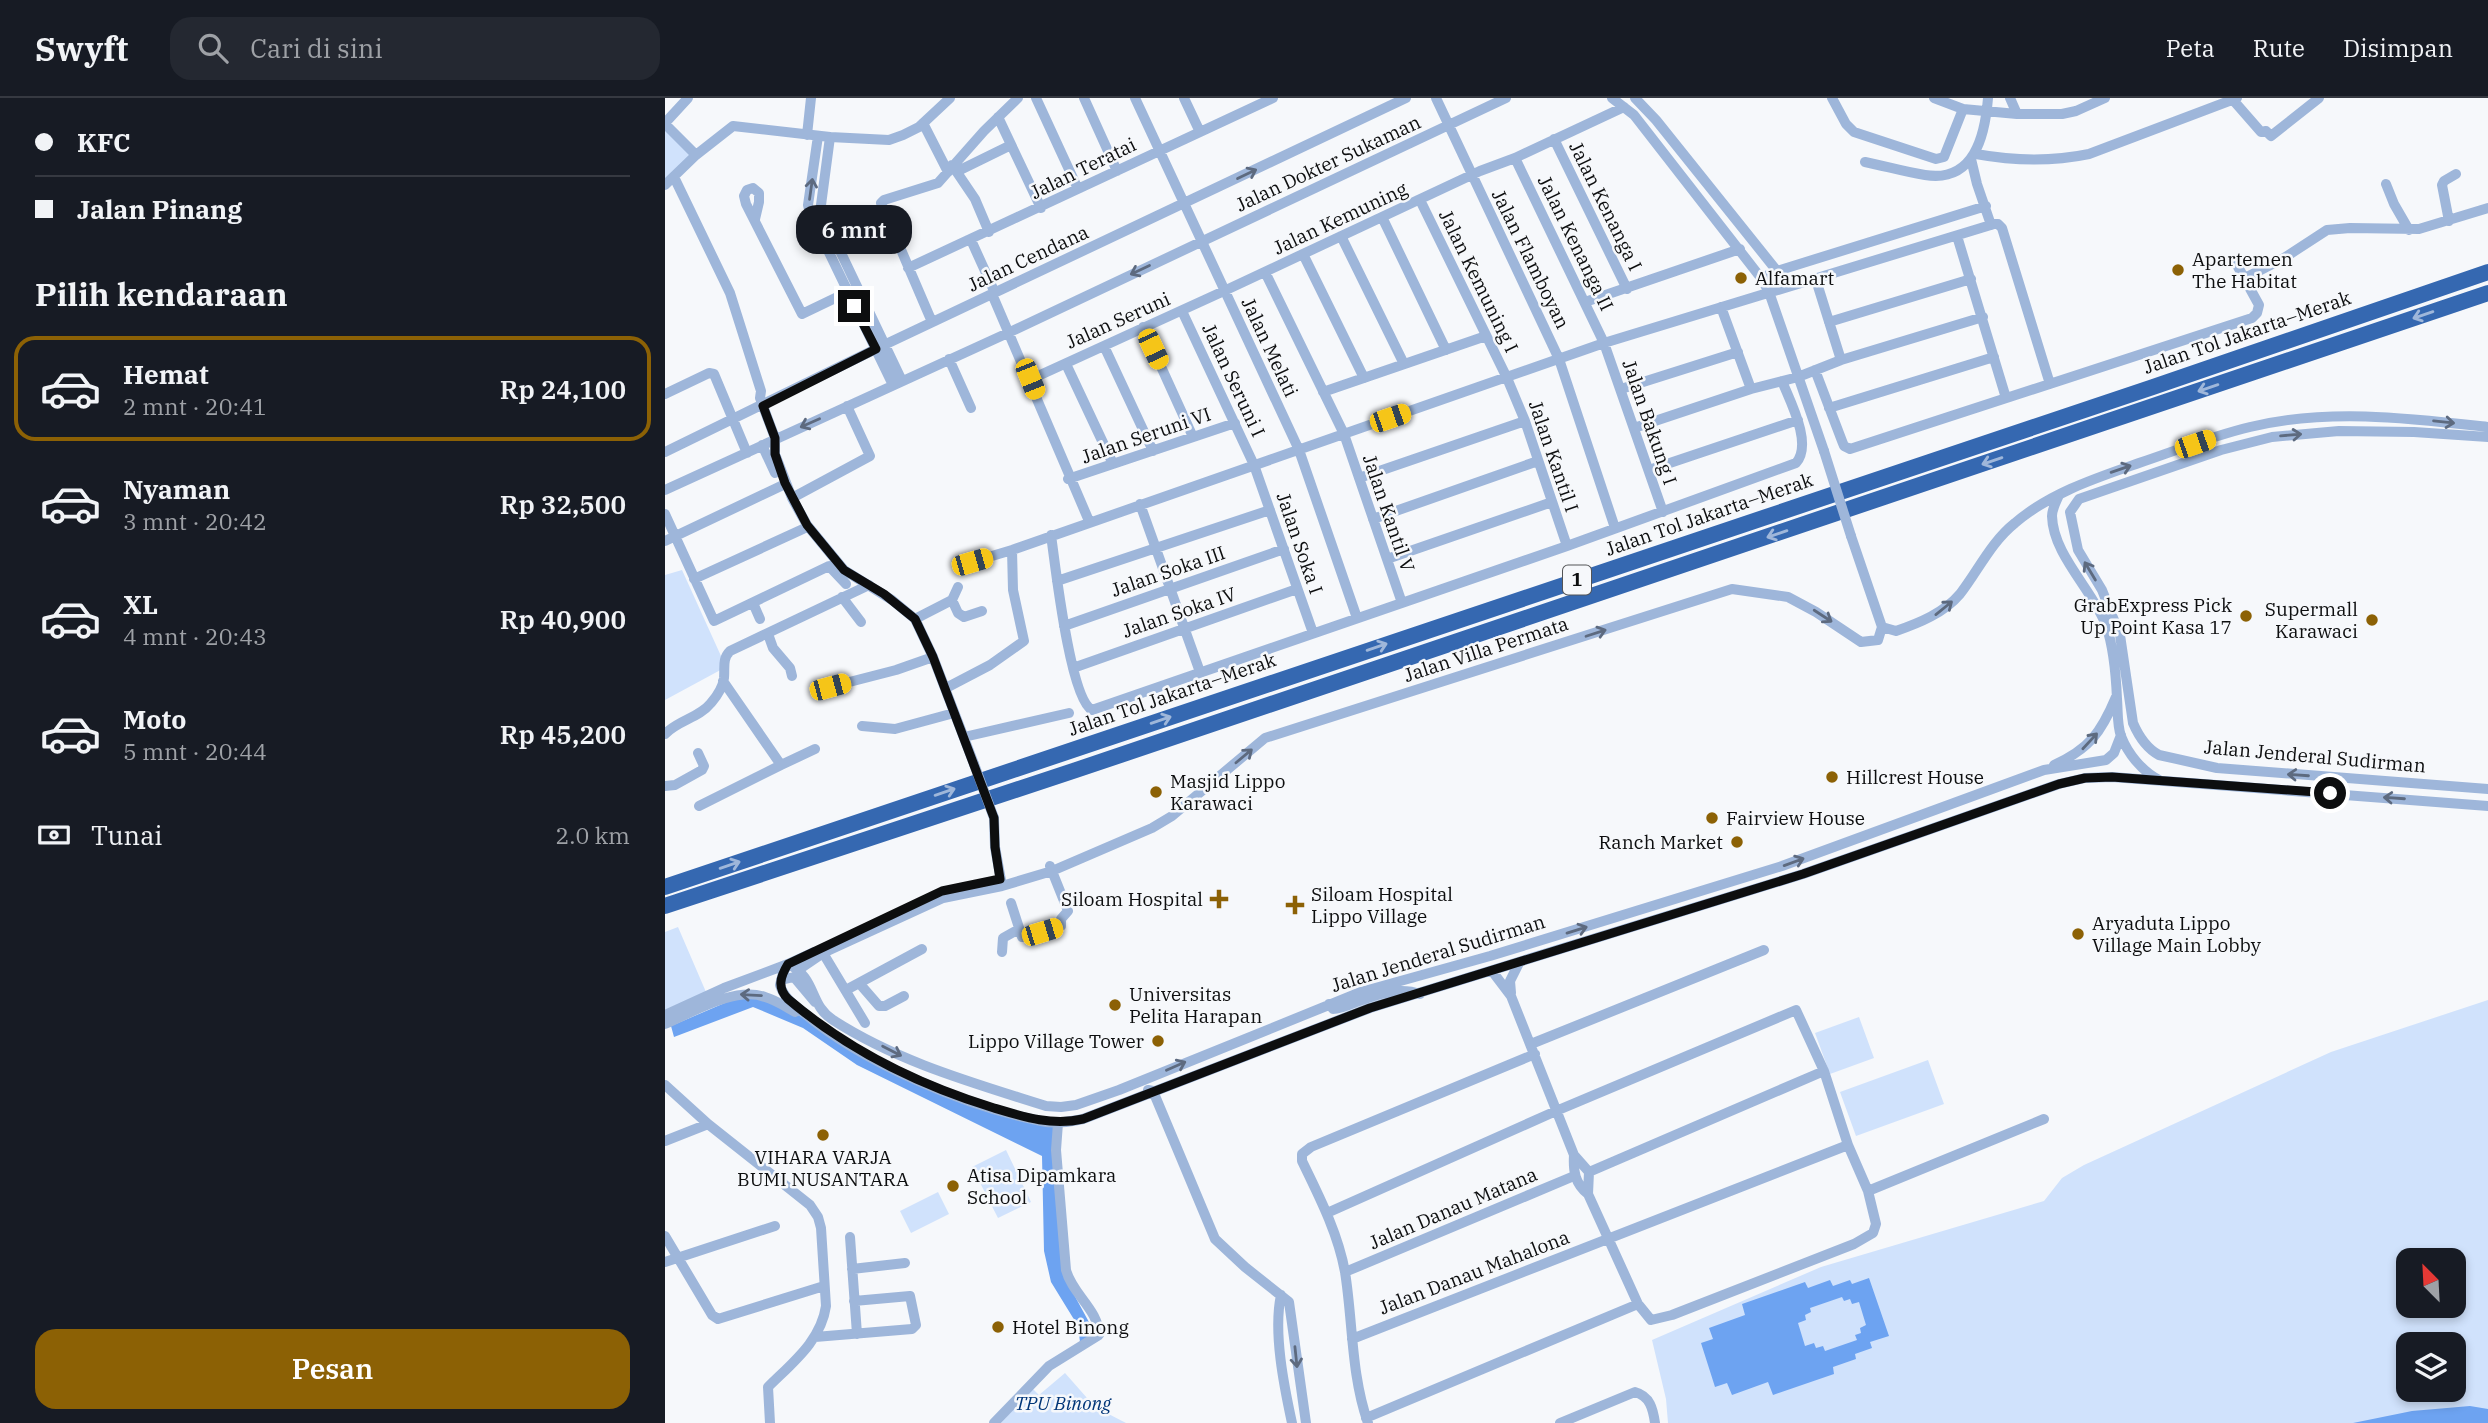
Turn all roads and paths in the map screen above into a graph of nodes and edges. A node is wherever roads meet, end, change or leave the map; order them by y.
1 (688, 98) edge
2 (811, 98) edge
3 (950, 98) edge
4 (1018, 98) edge
5 (1036, 98) edge
6 (1084, 98) edge
7 (1135, 98) edge
8 (1184, 98) edge
9 (1273, 98) edge
10 (1406, 98) edge
11 (1436, 98) edge
12 (1506, 98) edge
13 (1612, 98) edge
14 (1635, 98) edge
15 (1832, 98) edge
16 (1934, 98) edge
17 (1988, 98) edge
18 (2010, 98) edge
19 (2071, 98) edge
20 (2105, 98) edge
21 (2319, 98) edge
22 (2235, 99) edge
23 (1624, 107) junction
24 (1963, 109) junction
25 (2077, 111) junction
26 (1987, 112) junction
27 (2017, 114) junction
28 (998, 117) junction
29 (665, 123) edge
30 (923, 123) junction
31 (1449, 125) junction
32 (984, 131) junction
33 (1200, 132) junction
34 (818, 136) junction
35 (1554, 139) junction
36 (1011, 145) junction
37 (1159, 151) junction
38 (995, 153) junction
39 (696, 155) junction
40 (1515, 158) junction
41 (1865, 162) dead end
42 (1974, 164) junction
43 (953, 169) junction
44 (1117, 171) junction
45 (2456, 174) dead end
46 (1471, 175) junction
47 (670, 181) edge
48 (2386, 184) dead end
49 (1078, 189) junction
50 (1420, 200) junction
51 (1185, 204) junction
52 (1986, 206) junction
53 (1041, 208) junction
54 (2488, 208) edge
55 (1382, 218) junction
56 (755, 219) dead end
57 (2449, 221) junction
58 (1991, 225) junction
59 (2409, 230) junction
60 (989, 232) junction
61 (1341, 236) junction
62 (1957, 236) junction
63 (971, 240) junction
64 (1202, 241) junction
65 (1740, 249) junction
66 (1303, 254) junction
67 (2237, 265) dead end
68 (908, 268) junction
69 (1777, 271) junction
70 (1265, 272) junction
71 (2488, 272) edge
72 (1761, 278) junction
73 (2245, 278) junction
74 (1971, 279) junction
75 (1816, 280) junction
76 (1627, 289) junction
77 (852, 290) junction
78 (1224, 292) junction
79 (1769, 292) junction
80 (2488, 293) edge
81 (992, 294) junction
82 (1585, 302) junction
83 (1721, 307) junction
84 (1182, 311) junction
85 (1983, 317) junction
86 (1829, 322) junction
87 (932, 323) junction
88 (1143, 327) junction
89 (1008, 333) junction
90 (1486, 336) junction
91 (1604, 343) junction
92 (1104, 346) junction
93 (880, 347) junction
94 (1446, 350) junction
95 (1738, 352) junction
96 (1994, 356) junction
97 (949, 359) junction
98 (1559, 359) junction
99 (1841, 360) junction
100 (1066, 364) junction
101 (1404, 364) junction
102 (1815, 370) junction
103 (1798, 377) junction
104 (1364, 378) junction
105 (1507, 379) junction
106 (1029, 380) junction
107 (1782, 382) junction
108 (898, 383) junction
109 (2050, 384) junction
110 (1621, 389) junction
111 (1751, 389) junction
112 (1323, 392) junction
113 (665, 394) edge
114 (2006, 398) junction
115 (762, 402) junction
116 (847, 406) junction
117 (971, 408) dead end
118 (1829, 408) junction
119 (2399, 419) junction
120 (1798, 420) junction
121 (732, 421) junction
122 (1525, 421) junction
123 (1235, 423) junction
124 (2488, 427) edge
125 (1634, 428) junction
126 (2420, 432) junction
127 (1343, 434) junction
128 (1193, 437) junction
129 (2488, 437) edge
130 (775, 438) junction
131 (762, 445) junction
132 (1299, 450) junction
133 (1153, 451) junction
134 (665, 452) edge
135 (747, 453) junction
136 (1538, 461) junction
137 (1113, 464) junction
138 (1254, 465) junction
139 (1649, 470) junction
140 (1359, 478) junction
141 (1070, 479) junction
142 (781, 486) junction
143 (665, 490) edge
144 (2059, 495) junction
145 (792, 498) junction
146 (1552, 502) junction
147 (1140, 504) junction
148 (1270, 510) junction
149 (1663, 512) junction
150 (665, 514) edge
151 (1373, 519) junction
152 (1088, 522) junction
153 (1615, 528) junction
154 (803, 529) junction
155 (1051, 535) junction
156 (670, 539) edge
157 (1567, 546) junction
158 (1156, 548) junction
159 (1012, 550) junction
160 (1284, 550) junction
161 (1387, 559) junction
162 (972, 562) dead end
163 (829, 566) junction
164 (694, 579) junction
165 (1058, 582) junction
166 (846, 584) dead end
167 (869, 585) junction
168 (958, 587) dead end
169 (1170, 589) junction
170 (1297, 589) junction
171 (842, 597) junction
172 (952, 600) junction
173 (753, 603) junction
174 (1402, 603) junction
175 (982, 611) dead end
176 (1357, 618) junction
177 (760, 619) dead end
178 (915, 619) junction
179 (860, 622) dead end
180 (1064, 626) junction
181 (1882, 627) junction
182 (1184, 629) junction
183 (1896, 631) junction
184 (768, 634) junction
185 (1313, 634) junction
186 (1878, 639) junction
187 (933, 657) junction
188 (1073, 668) junction
189 (1199, 672) junction
190 (792, 676) dead end
191 (723, 681) junction
192 (830, 687) dead end
193 (946, 688) junction
194 (2117, 695) junction
195 (954, 713) junction
196 (1069, 713) dead end
197 (862, 726) dead end
198 (665, 734) edge
199 (2121, 735) junction
200 (964, 737) junction
201 (815, 750) dead end
202 (698, 752) dead end
203 (2111, 758) junction
204 (781, 765) junction
205 (2044, 770) junction
206 (2112, 777) junction
207 (2363, 778) junction
208 (2161, 780) junction
209 (665, 786) edge
210 (2488, 789) edge
211 (2310, 791) junction
212 (699, 806) dead end
213 (2488, 806) edge
214 (1051, 869) junction
215 (1001, 883) junction
216 (665, 887) edge
217 (1011, 903) dead end
218 (665, 906) edge
219 (1019, 929) junction
220 (922, 949) dead end
221 (1764, 950) dead end
222 (1002, 952) dead end
223 (823, 954) junction
224 (1519, 963) junction
225 (793, 967) junction
226 (1492, 971) junction
227 (781, 980) junction
228 (859, 983) junction
229 (846, 990) junction
230 (1420, 994) junction
231 (904, 996) dead end
232 (1511, 996) junction
233 (817, 1004) junction
234 (1329, 1004) junction
235 (665, 1015) edge
236 (814, 1021) junction
237 (865, 1023) dead end
238 (665, 1024) edge
239 (1533, 1049) junction
240 (1824, 1070) junction
241 (665, 1085) edge
242 (1119, 1090) junction
243 (1153, 1091) junction
244 (1556, 1111) junction
245 (2044, 1119) dead end
246 (1058, 1123) junction
247 (708, 1124) junction
248 (665, 1141) edge
249 (1848, 1145) junction
250 (1574, 1155) junction
251 (1589, 1172) junction
252 (1574, 1176) junction
253 (1868, 1191) junction
254 (1588, 1194) junction
255 (1327, 1213) junction
256 (775, 1226) dead end
257 (665, 1236) edge
258 (850, 1237) dead end
259 (1609, 1238) junction
260 (679, 1257) junction
261 (665, 1262) edge
262 (905, 1263) dead end
263 (852, 1269) junction
264 (1345, 1272) junction
265 (824, 1286) junction
266 (1280, 1295) junction
267 (855, 1301) junction
268 (1638, 1304) junction
269 (857, 1334) junction
270 (815, 1337) junction
271 (1352, 1339) junction
272 (1367, 1421) edge
273 (769, 1423) edge
274 (994, 1423) edge
275 (1292, 1423) edge
276 (1306, 1423) edge
277 (1560, 1423) edge
278 (1655, 1423) edge

1 - 29 street
2 - 34 street
3 - 30 street
4 - 28 street
5 - 49 street
6 - 44 street
7 - 37 street, Jalan Melati
8 - 33 street
9 - 33 street, Jalan Teratai
51 -> 10 street, Jalan Cendana
11 - 31 street, Jalan Flamboyan
12 - 31 street, Jalan Dokter Sukaman
13 - 23 street
14 - 69 street
15 - 24 street
16 - 24 street
17 - 26 street
18 - 27 street
19 - 25 street
20 - 25 street
21 - 22 street
22 - 42 street
23 - 35 street, Jalan Kemuning
23 - 65 street
24 - 26 street
25 - 27 street
26 - 27 street
26 - 42 street
28 - 32 street
28 - 36 street
29 - 39 street
30 - 34 street
30 - 43 street
31 - 46 street, Jalan Flamboyan
31 - 64 street, Jalan Dokter Sukaman
32 - 38 street
32 - 43 street
33 - 37 street, Jalan Teratai
34 - 39 street
34 - 77 street
35 - 40 street, Jalan Kemuning
35 - 76 street, Jalan Kenanga I
36 - 38 street
36 - 53 street
37 - 44 street, Jalan Teratai
37 - 51 street, Jalan Melati
38 - 43 street
39 - 47 street
40 - 46 street, Jalan Kemuning
40 - 82 street, Jalan Kenanga II
41 - 42 street
42 - 52 street
43 - 60 street
43 - 68 street
44 - 49 street, Jalan Teratai
45 - 57 street
46 - 50 street, Jalan Kemuning
46 - 98 street, Jalan Flamboyan
47 - 115 street
48 - 59 street
49 - 53 street, Jalan Teratai
50 - 55 street, Jalan Kemuning
50 - 90 street, Jalan Kemuning I
51 - 64 street, Jalan Melati
51 - 81 street, Jalan Cendana
52 - 58 street
52 - 69 street
53 - 60 street, Jalan Teratai
54 - 57 street
55 - 61 street, Jalan Kemuning
55 - 94 street
56 - 77 street
57 - 59 street
58 - 62 street
58 - 109 street
59 - 73 street
60 - 63 street, Jalan Teratai
61 - 66 street, Jalan Kemuning
61 - 101 street
62 - 74 street
62 - 75 street
63 - 68 street, Jalan Teratai
63 - 81 street
64 - 78 street, Jalan Melati
64 -> 89 street
65 - 72 street
65 - 76 street
66 - 70 street, Jalan Kemuning
66 - 104 street
67 - 73 street
68 - 87 street
69 - 72 street
70 - 78 street, Jalan Kemuning
70 - 112 street, Jalan Kantil V
216 -> 71 highway, Jalan Tol Jakarta–Merak / 1
72 - 79 street
73 - 109 street
74 - 85 street
74 - 86 street
75 - 79 street
75 - 86 street
76 - 82 street
77 - 93 street
78 - 84 street, Jalan Seruni
78 - 132 street, Jalan Melati
79 - 83 street
79 - 103 street
80 -> 218 highway, Jalan Tol Jakarta–Merak / 1
81 - 87 street, Jalan Cendana
81 - 89 street
82 - 91 street, Jalan Kenanga II
83 - 91 street
83 - 95 street
84 - 88 street, Jalan Seruni
84 - 123 street, Jalan Seruni I
85 - 96 street
85 - 99 street
86 - 99 street
87 - 93 street, Jalan Cendana
88 - 92 street, Jalan Seruni
88 - 128 street
89 - 97 street
89 - 106 street
90 - 94 street
90 - 105 street, Jalan Kemuning I
91 - 98 street
91 - 110 street, Jalan Bakung I
92 - 100 street, Jalan Seruni
92 - 133 street
93 - 108 street
93 - 115 street, Jalan Cendana
94 - 101 street
95 - 110 street
95 - 111 street
96 - 114 street
96 - 118 street
97 - 108 street
97 - 117 street
98 - 105 street
98 - 153 street, Jalan Flamboyan
99 - 102 street
100 - 106 street, Jalan Seruni
100 - 137 street
101 - 104 street
102 - 103 street
102 - 118 street
103 - 107 street
103 - 181 street, bridge
104 - 112 street
105 - 122 street, Jalan Kantil I
105 - 127 street
106 - 141 street
107 - 111 street
107 - 120 street, Jalan Bakung I
108 - 116 street
109 - 114 street
110 - 125 street, Jalan Bakung I
111 - 125 street
112 - 127 street, Jalan Kantil V
113 - 121 street
114 - 118 street
115 - 121 street, Jalan Cendana
115 - 130 street
116 -> 130 street
116 - 145 street
119 -> 124 street
119 - 126 street
144 -> 119 street
120 - 139 street
120 - 149 street, Jalan Bakung I
121 - 134 street, Jalan Cendana
121 - 135 street
122 - 136 street, Jalan Kantil I
122 - 140 street
123 - 128 street, Jalan Seruni VI
123 - 138 street, Jalan Seruni I
125 - 139 street, Jalan Bakung I
126 - 129 street, Jalan Jenderal Sudirman
207 -> 126 street, Jalan Jenderal Sudirman
127 - 132 street
127 - 140 street, Jalan Kantil V
128 - 133 street, Jalan Seruni VI
130 - 131 street
130 - 145 street
131 - 135 street
131 - 142 street
132 - 138 street
132 - 176 street, Jalan Melati
133 - 137 street, Jalan Seruni VI
135 - 143 street
136 - 146 street, Jalan Kantil I
136 - 151 street
137 - 141 street, Jalan Seruni VI
138 - 147 street
138 - 148 street, Jalan Soka I
139 - 149 street, Jalan Bakung I
140 - 151 street, Jalan Kantil V
141 - 152 street
142 - 154 street
142 - 156 street
183 -> 144 street
144 - 194 street
145 - 167 street
146 - 157 street, Jalan Kantil I
146 - 161 street
147 - 152 street
147 - 158 street
148 - 158 street
148 - 160 street, Jalan Soka I
149 - 153 street, Jalan Bakung I
150 - 156 street
151 - 161 street, Jalan Kantil V
152 - 155 street
153 - 157 street, Jalan Bakung I
154 - 163 street
154 - 164 street
155 - 159 street
155 - 165 street
156 - 164 street
157 - 174 street, Jalan Bakung I
158 - 165 street
158 - 169 street
159 - 162 street
159 - 193 street
160 - 169 street, Jalan Soka III
160 - 170 street, Jalan Soka I
161 - 174 street, Jalan Kantil V
163 - 166 street
163 - 173 street
164 - 173 street
165 - 180 street
167 - 171 street
167 - 178 street
168 - 172 street
169 - 180 street, Jalan Soka III
169 - 182 street
170 - 182 street, Jalan Soka IV
170 - 185 street, Jalan Soka I
171 - 179 street
171 - 184 street
172 - 175 street
172 - 178 street
173 - 177 street
174 - 176 street, Jalan Bakung I
176 - 185 street, Jalan Bakung I
178 - 187 street
180 - 188 street
181 - 183 street
181 - 186 street
182 - 188 street, Jalan Soka IV
182 - 189 street
183 - 186 street
184 - 190 street
184 - 191 street
185 - 189 street, Jalan Bakung I
214 -> 186 street, Jalan Villa Permata
187 - 192 street
187 - 193 street
188 - 189 street, Jalan Bakung I
191 - 198 street
191 - 204 street
193 - 195 street
194 - 199 street
205 -> 194 street
195 - 197 street
195 - 200 street
196 - 200 street
199 - 203 street
199 - 208 street
200 - 215 street, bridge
201 - 204 street
202 - 209 street
203 - 205 street, Jalan Jenderal Sudirman
203 - 206 street
204 - 212 street
234 -> 205 street, Jalan Jenderal Sudirman
206 - 208 street, Jalan Jenderal Sudirman
206 - 224 street, Jalan Jenderal Sudirman
207 - 210 street, Jalan Jenderal Sudirman
207 - 211 street
208 - 211 street, Jalan Jenderal Sudirman
213 -> 211 street, Jalan Jenderal Sudirman
214 - 215 street, Jalan Villa Permata
214 - 219 street
215 - 223 street, Jalan Villa Permata
215 - 225 street, Jalan Villa Permata
217 - 219 street
219 - 222 street
220 - 228 street
221 - 239 street
223 - 225 street, Jalan Villa Permata
223 - 229 street
224 - 226 street, Jalan Jenderal Sudirman
224 - 232 street
225 - 227 street
225 - 233 street, Jalan Jenderal Sudirman
225 - 235 street
226 - 230 street, Jalan Jenderal Sudirman
226 - 232 street
227 - 233 street
227 - 236 street
228 - 229 street
228 - 231 street
229 - 237 street
230 - 234 street
230 - 243 street, Jalan Jenderal Sudirman
232 - 239 street
233 -> 242 street, Jalan Jenderal Sudirman
242 -> 234 street, Jalan Jenderal Sudirman
236 -> 238 street
236 - 246 street, Jalan Jenderal Sudirman
239 - 244 street
239 - 255 street
240 - 244 street
240 - 249 street
240 - 251 street
241 - 247 street
242 - 243 street
243 - 246 street, Jalan Jenderal Sudirman
243 - 266 street
244 - 250 street
244 - 255 street
245 - 253 street
246 - 274 street
247 - 248 street
247 - 265 street
249 - 253 street
249 - 259 street, Jalan Danau Mahalona
250 - 251 street
250 - 252 street
251 - 254 street
252 - 254 street
252 - 264 street, Jalan Danau Matana
253 - 268 street
254 - 259 street
255 - 264 street
256 - 260 street
257 - 260 street
258 - 263 street
259 - 268 street
259 - 271 street, Jalan Danau Mahalona
260 - 261 street
260 - 265 street
262 - 263 street
263 - 267 street
264 - 271 street
265 - 270 street
266 - 275 street
266 -> 276 street
267 - 269 street
267 - 269 street
268 - 272 street
269 - 270 street
270 - 273 street
271 - 272 street
277 - 278 street

